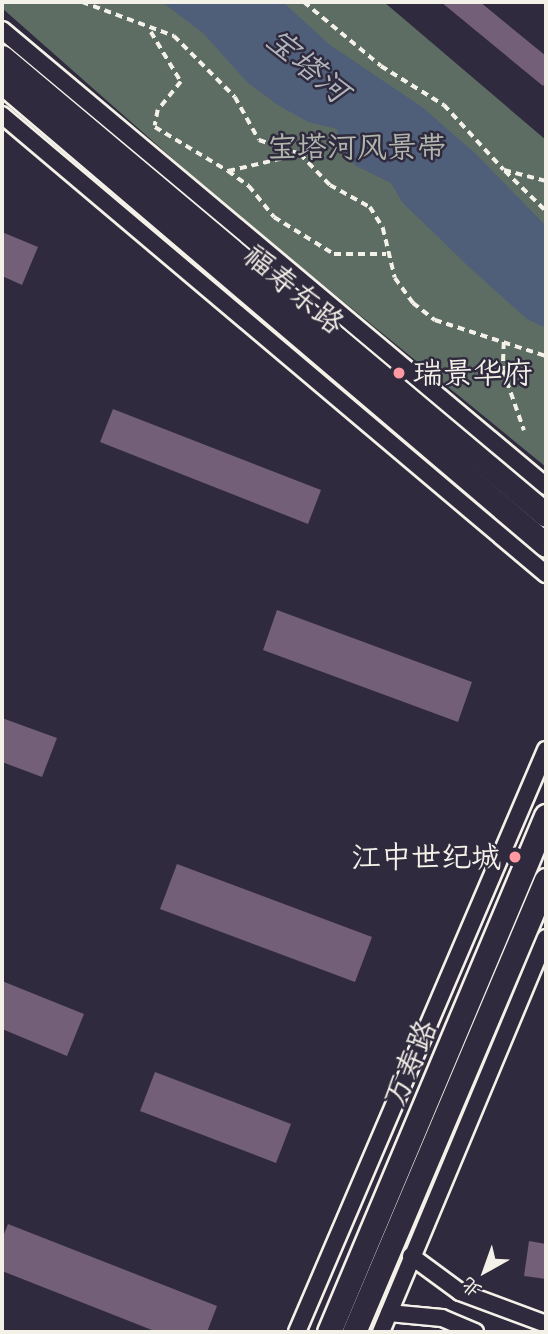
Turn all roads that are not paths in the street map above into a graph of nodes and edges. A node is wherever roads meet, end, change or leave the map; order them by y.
1 (2, 30) edge
2 (2, 57) edge
3 (2, 82) edge
4 (2, 115) edge
5 (546, 486) edge
6 (546, 515) edge
7 (546, 545) edge
8 (546, 574) edge
9 (546, 750) edge
10 (546, 816) edge
11 (546, 880) edge
12 (546, 938) edge
13 (411, 1256) junction
14 (389, 1312) junction
15 (546, 1324) edge
16 (298, 1332) edge
17 (329, 1332) edge
18 (354, 1332) edge
19 (381, 1332) edge
20 (475, 1332) edge

1 - 5 street
2 - 6 main road, 福寿东路
3 - 7 main road, 福寿东路
4 - 8 street
9 - 16 street
10 - 17 main road, 万寿路
11 - 18 main road, 万寿路
12 - 13 street
13 - 14 street
13 - 15 street
14 - 19 street
14 - 20 street

